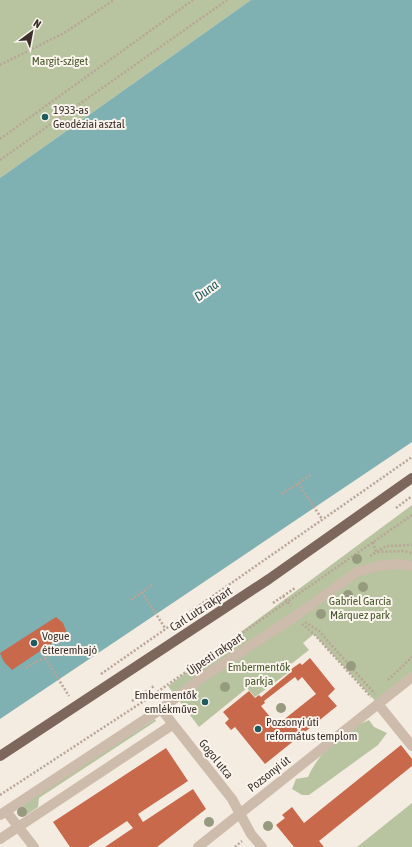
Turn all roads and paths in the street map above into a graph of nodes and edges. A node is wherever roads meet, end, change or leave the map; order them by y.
1 (114, 0) edge
2 (193, 0) edge
3 (228, 0) edge
4 (0, 65) edge
5 (0, 139) edge
6 (0, 160) edge
7 (412, 456) edge
8 (312, 474) dead end
9 (412, 478) edge
10 (298, 483) junction
11 (282, 494) dead end
12 (412, 496) edge
13 (396, 508) dead end
14 (412, 514) edge
15 (322, 519) junction
16 (372, 542) junction
17 (376, 552) dead end
18 (412, 566) edge
19 (152, 585) dead end
20 (295, 588) dead end
21 (142, 592) junction
22 (283, 596) junction
23 (131, 600) dead end
24 (288, 602) junction
25 (273, 603) dead end
26 (296, 616) junction
27 (165, 628) junction
28 (61, 648) dead end
29 (45, 658) junction
30 (26, 668) dead end
31 (412, 677) edge
32 (95, 679) dead end
33 (154, 686) dead end
34 (76, 692) dead end
35 (143, 693) junction
36 (70, 696) junction
37 (147, 699) junction
38 (63, 700) dead end
39 (132, 701) dead end
40 (380, 703) junction
41 (161, 709) junction
42 (172, 724) junction
43 (412, 746) edge
44 (0, 756) edge
45 (0, 795) edge
46 (3, 813) edge
47 (240, 814) junction
48 (19, 827) junction
49 (0, 839) edge
50 (34, 847) edge
51 (198, 847) edge
52 (262, 847) edge

1 - 4 path
2 - 5 path
3 - 6 path
7 - 15 path
8 - 10 path
9 - 44 main road, Carl Lutz rakpart
10 - 11 path
10 - 15 path
12 - 13 path
14 - 16 path
15 - 27 path
16 - 17 path
16 - 24 path
18 - 26 street, Újpesti rakpart
19 - 21 path
20 - 22 path
21 - 23 path
21 - 27 path
22 - 24 path
22 - 25 path
24 - 26 path
24 - 37 path
26 - 40 path
26 - 40 path
26 - 41 street, Újpesti rakpart
27 - 32 path
28 - 29 path
29 - 30 path
29 - 36 path
31 - 40 street, Pozsonyi út
33 - 35 path
34 - 36 path
35 - 37 path
35 - 39 path
36 - 38 path
37 - 45 path
40 - 43 street
40 - 47 street, Pozsonyi út
41 - 42 street, Gogol utca
41 - 46 street, Újpesti rakpart
42 - 47 street, Gogol utca
42 - 48 street
46 - 48 street
47 - 51 street, Pozsonyi út
47 - 52 street, Gogol utca
48 - 49 street
48 - 50 street

